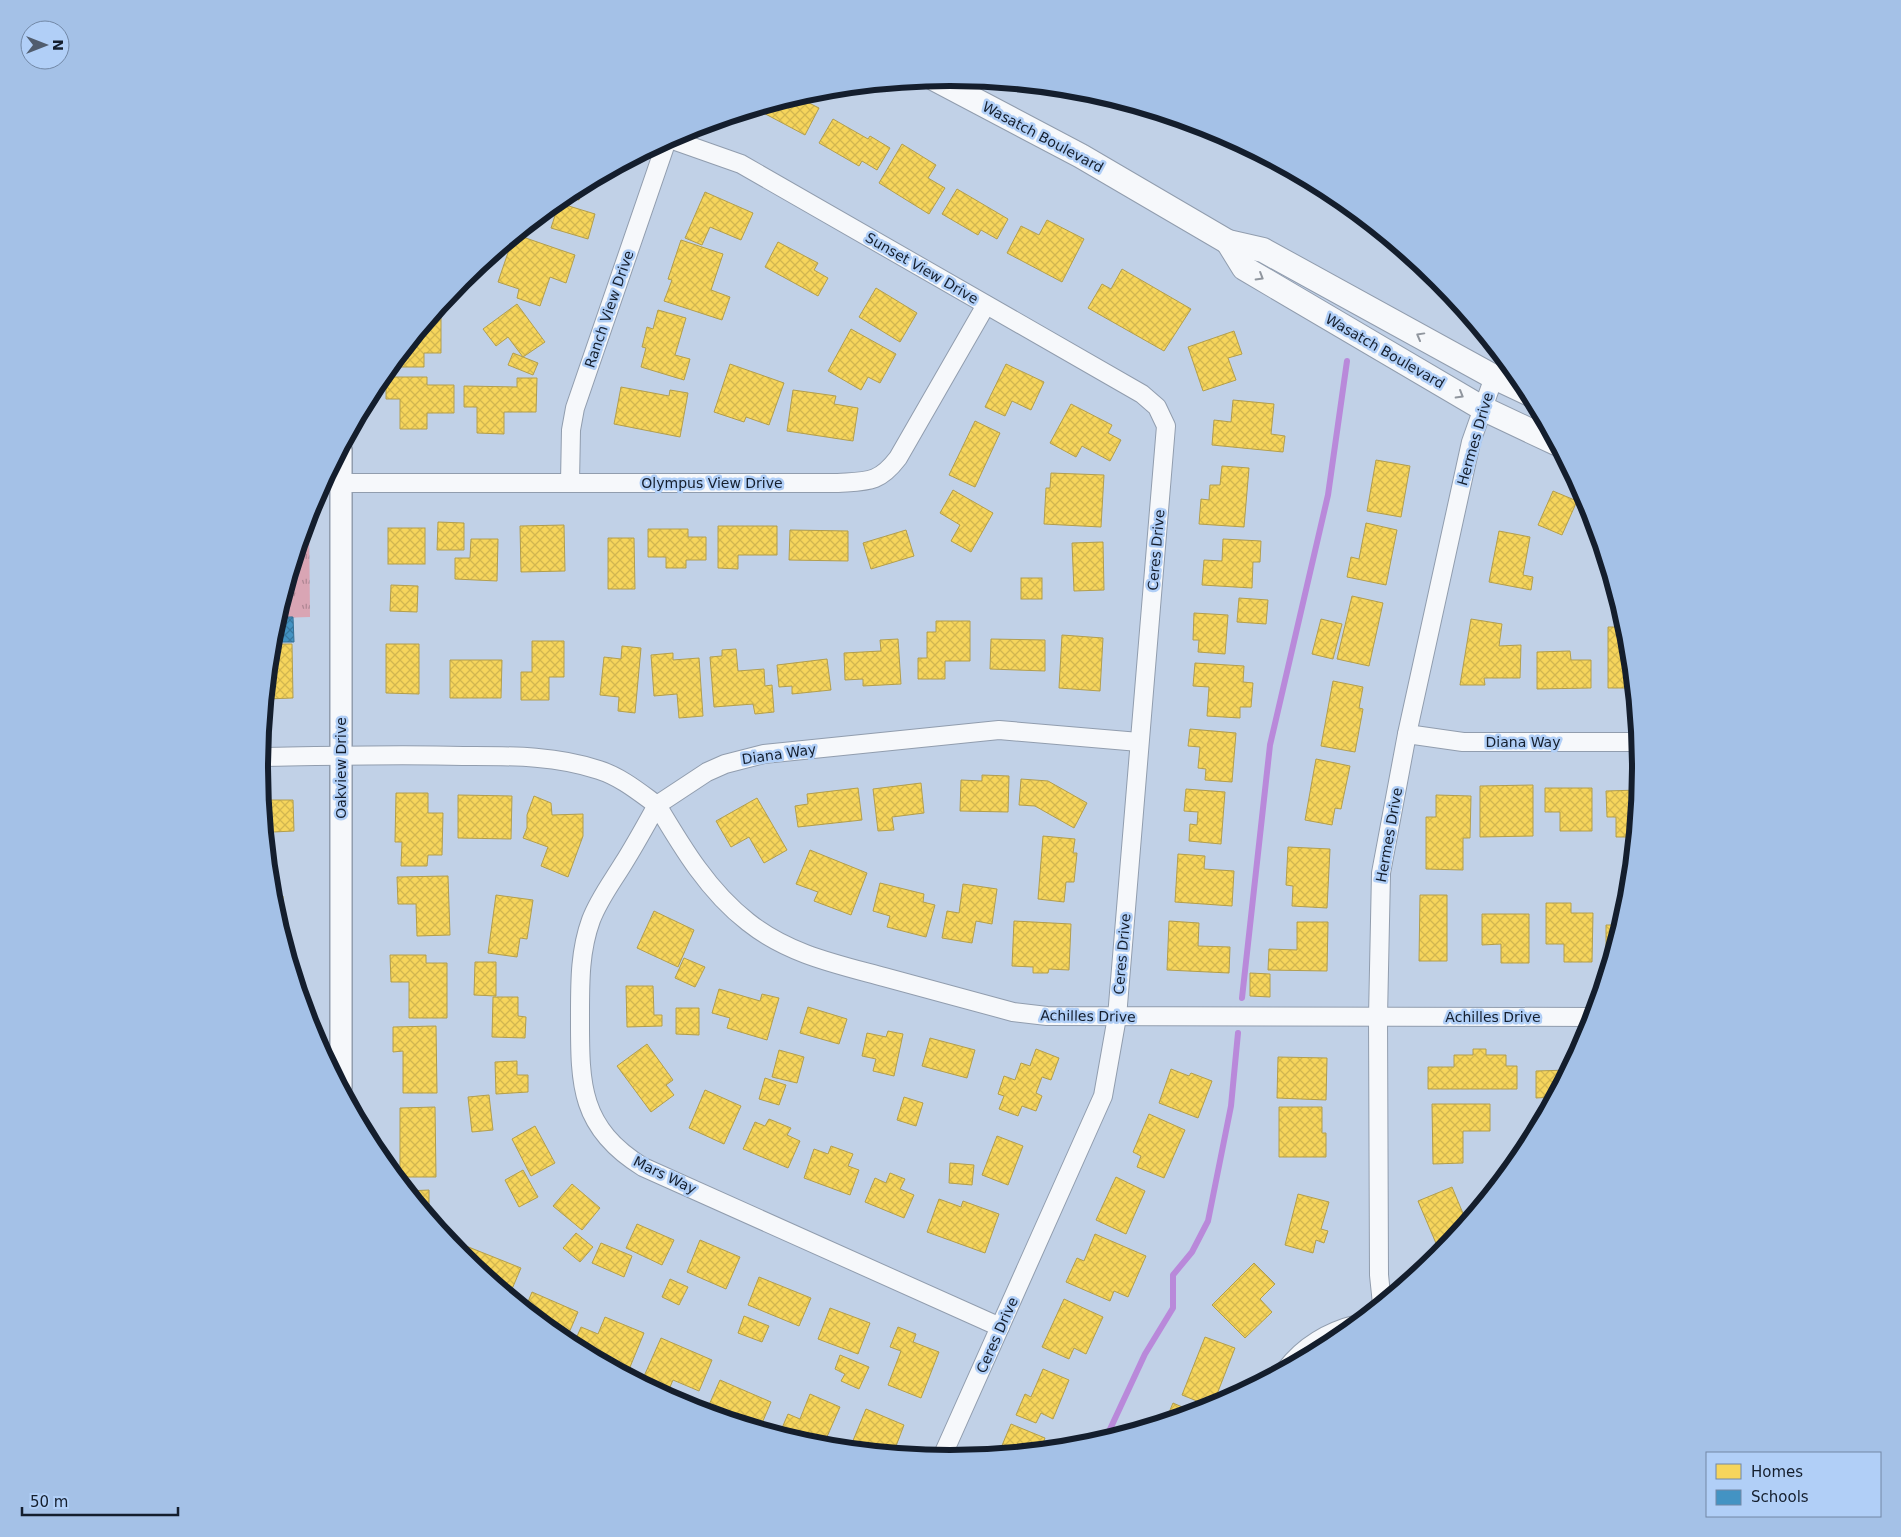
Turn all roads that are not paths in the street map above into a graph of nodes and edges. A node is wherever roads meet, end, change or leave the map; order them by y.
1 (948, 86) edge
2 (679, 143) edge
3 (665, 149) edge
4 (1228, 242) junction
5 (986, 305) junction
6 (1494, 377) junction
7 (1517, 388) edge
8 (1482, 408) junction
9 (1163, 415) joint
10 (1547, 439) edge
11 (341, 463) edge
12 (570, 482) junction
13 (341, 483) junction
14 (1407, 734) junction
15 (1139, 742) junction
16 (1632, 742) edge
17 (341, 755) junction
18 (269, 757) edge
19 (658, 805) junction
20 (1117, 1017) junction
21 (1378, 1017) junction
22 (1586, 1017) edge
23 (341, 1074) edge
24 (1381, 1297) edge
25 (1000, 1327) junction
26 (1332, 1334) edge
27 (1300, 1354) edge
28 (945, 1451) edge

1 - 4 main road, Wasatch Boulevard
2 - 5 street, Sunset View Drive
3 - 12 street, Ranch View Drive
6 -> 4 main road, Wasatch Boulevard
4 -> 8 main road, Wasatch Boulevard
5 - 9 street, Sunset View Drive
5 - 12 street, Olympus View Drive
6 - 7 main road, Wasatch Boulevard
6 - 8 street, Hermes Drive
8 - 10 main road, Wasatch Boulevard
8 - 14 street, Hermes Drive
9 - 15 street, Ceres Drive
11 - 13 street, Oakview Drive
12 - 13 street, Olympus View Drive
13 - 17 street, Oakview Drive
14 - 16 street, Diana Way
14 - 21 street, Hermes Drive
15 - 19 street, Diana Way
15 - 20 street, Ceres Drive
17 - 18 street
17 - 19 street
17 - 23 street, Oakview Drive
19 - 20 street, Achilles Drive
19 - 25 street, Mars Way
20 - 21 street, Achilles Drive
20 - 25 street, Ceres Drive
21 - 22 street, Achilles Drive
21 - 24 street, Hermes Drive
25 - 28 street, Ceres Drive
26 - 27 street

